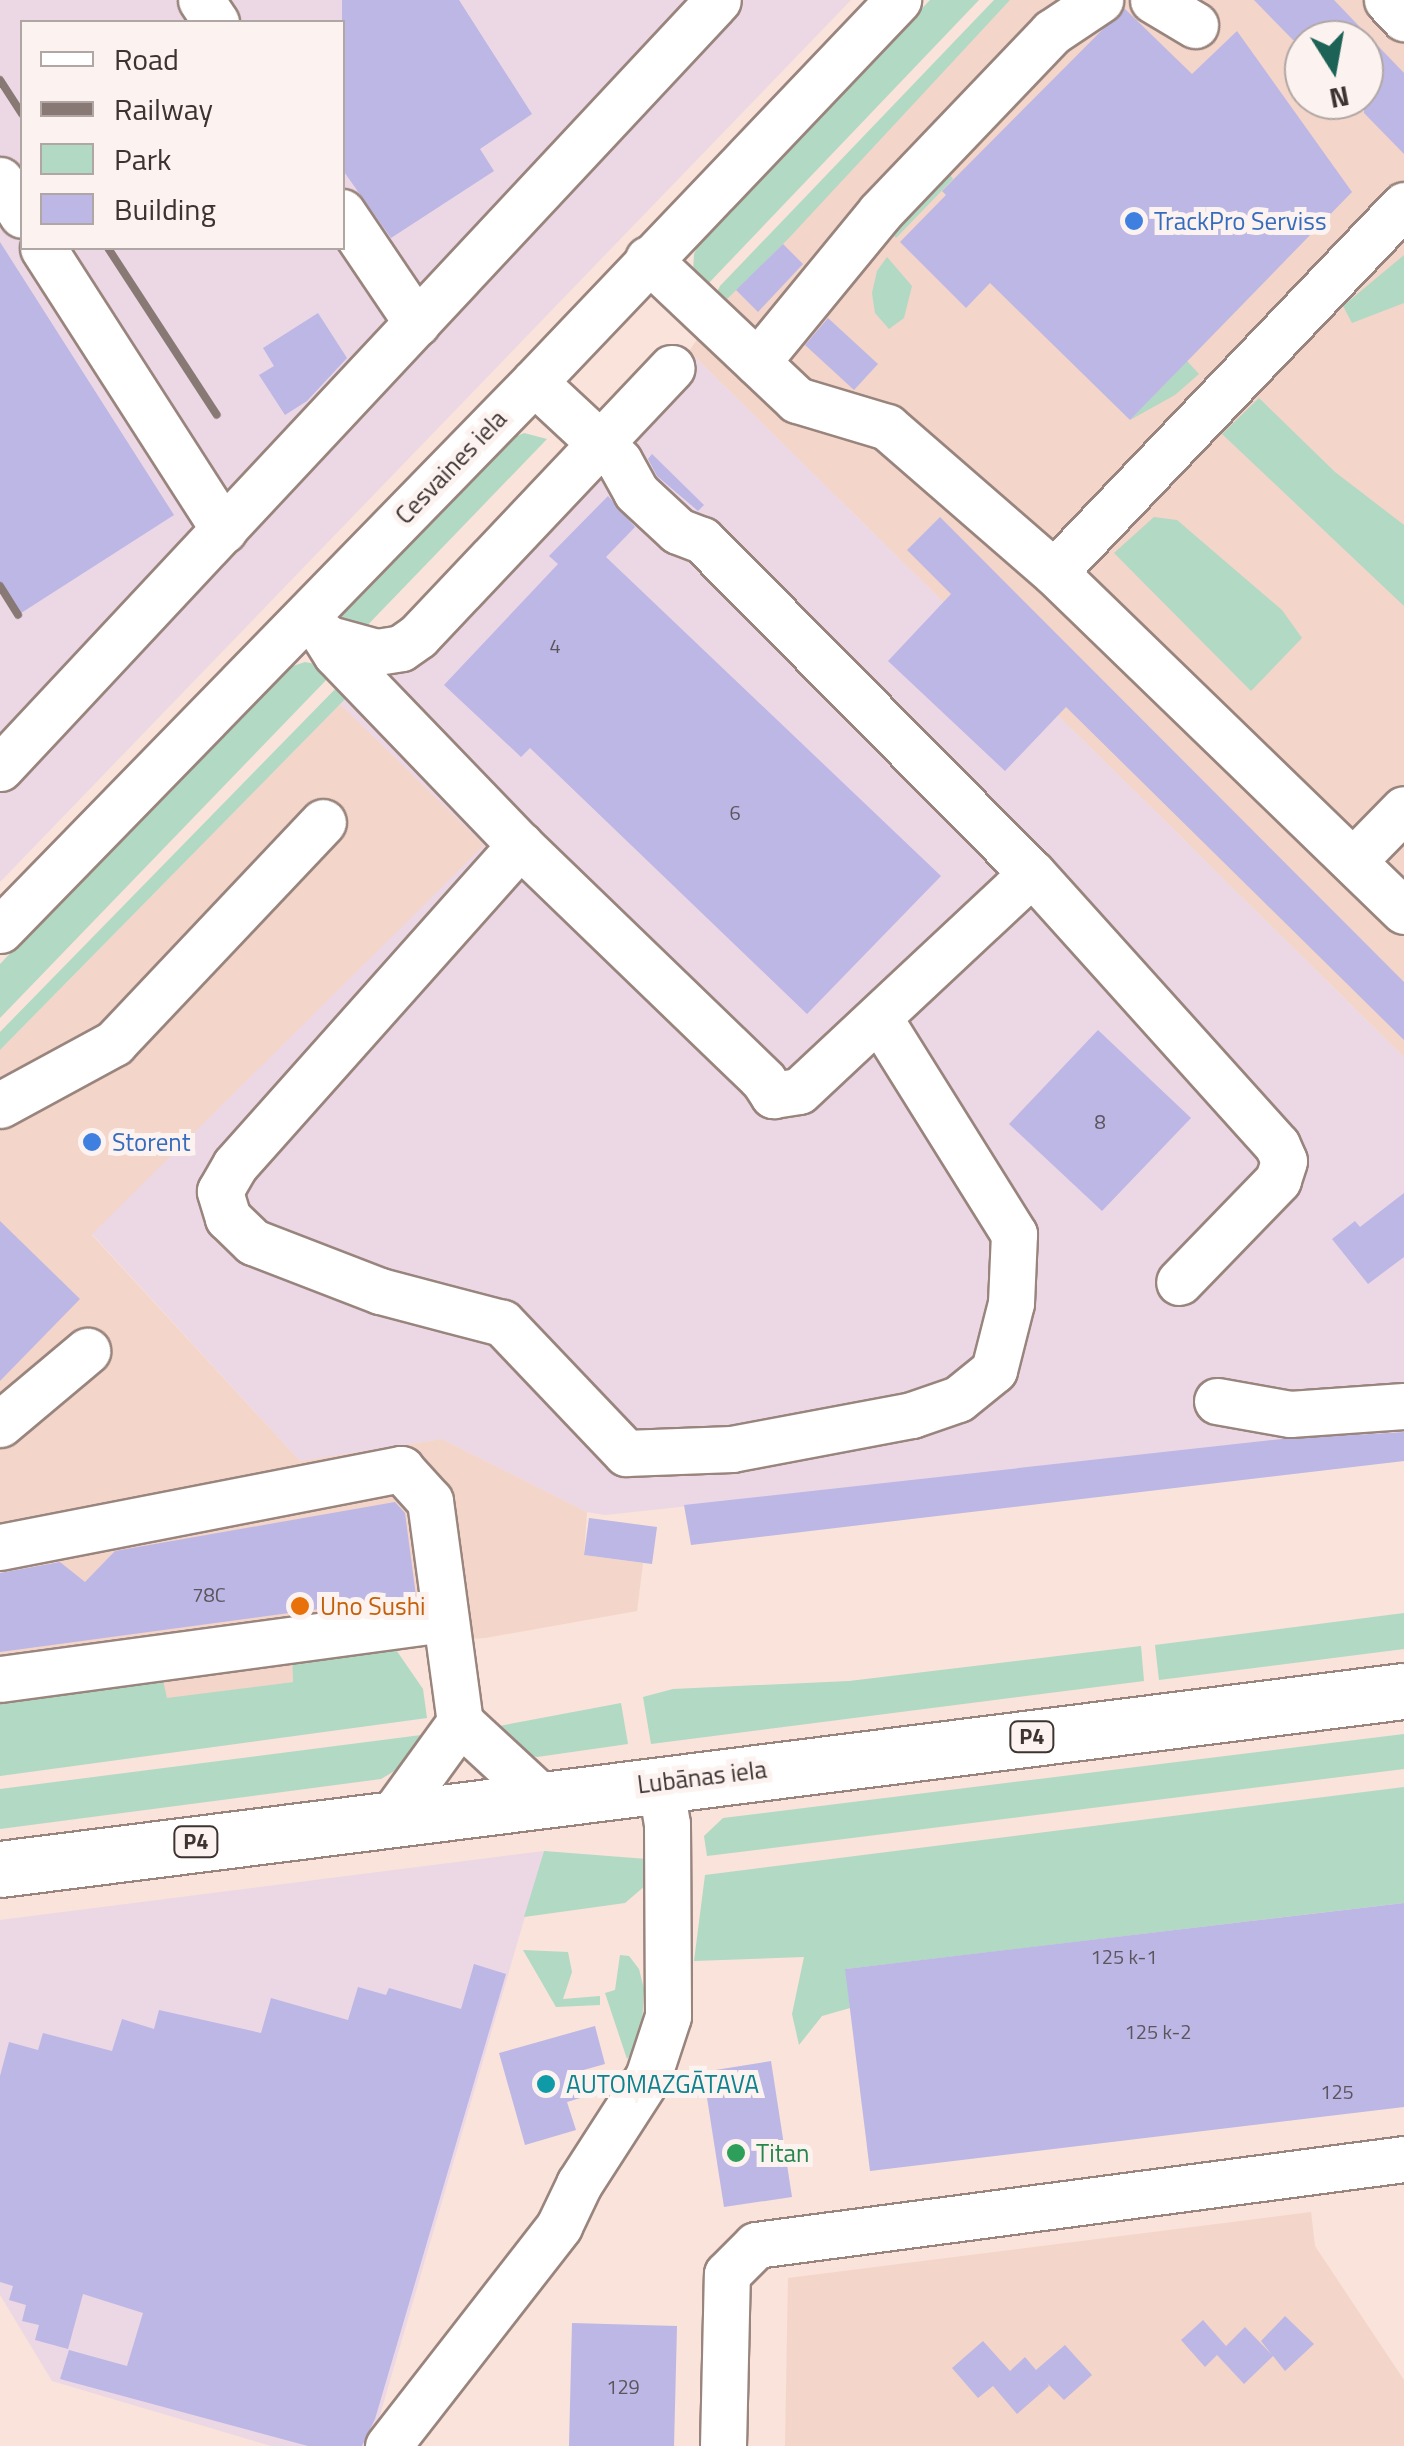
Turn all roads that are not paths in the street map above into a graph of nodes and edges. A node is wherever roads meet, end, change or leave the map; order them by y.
1 (718, 0) edge
2 (898, 0) edge
3 (1100, 0) edge
4 (1154, 0) edge
5 (1387, 0) edge
6 (1404, 18) edge
7 (1194, 24) dead end
8 (0, 180) edge
9 (1404, 205) edge
10 (20, 213) edge
11 (345, 216) edge
12 (44, 250) edge
13 (648, 259) junction
14 (417, 324) junction
15 (757, 362) junction
16 (672, 368) dead end
17 (534, 382) junction
18 (608, 451) junction
19 (224, 530) junction
20 (1054, 572) junction
21 (317, 628) junction
22 (0, 768) edge
23 (1404, 810) edge
24 (322, 822) dead end
25 (520, 845) junction
26 (1354, 860) junction
27 (1032, 874) junction
28 (1404, 911) edge
29 (0, 930) edge
30 (879, 1018) junction
31 (0, 1105) edge
32 (1179, 1282) dead end
33 (88, 1351) dead end
34 (1218, 1401) dead end
35 (1404, 1406) edge
36 (0, 1424) edge
37 (0, 1546) edge
38 (444, 1619) junction
39 (0, 1679) edge
40 (1404, 1691) edge
41 (460, 1722) junction
42 (660, 1782) junction
43 (541, 1797) junction
44 (392, 1816) junction
45 (0, 1869) edge
46 (1404, 2159) edge
47 (388, 2446) edge
48 (723, 2446) edge

1 - 14 street
2 - 13 street, Cesvaines iela
3 - 15 street
4 - 7 street
5 - 6 street
8 - 10 street
9 - 20 street
11 - 14 street
12 - 19 street
13 - 15 street
13 - 17 street, Cesvaines iela
14 - 19 street
15 - 20 street
16 - 18 street
17 - 18 street
17 - 21 street, Cesvaines iela
18 - 21 street
18 - 27 street
19 - 22 street
20 - 26 street
21 - 25 street
21 - 29 street, Cesvaines iela
23 - 26 street
24 - 31 street
25 - 30 street
25 - 30 street
26 - 28 street
27 - 30 street
27 - 32 street
33 - 36 street
34 - 35 street
37 - 38 street
38 - 39 street
38 - 41 street
40 - 42 main road, Lubānas iela / P4
41 - 43 street
41 - 44 street
42 - 43 main road, Lubānas iela / P4
42 - 47 street
43 - 44 main road, Lubānas iela / P4
44 - 45 main road, Lubānas iela / P4
46 - 48 street

